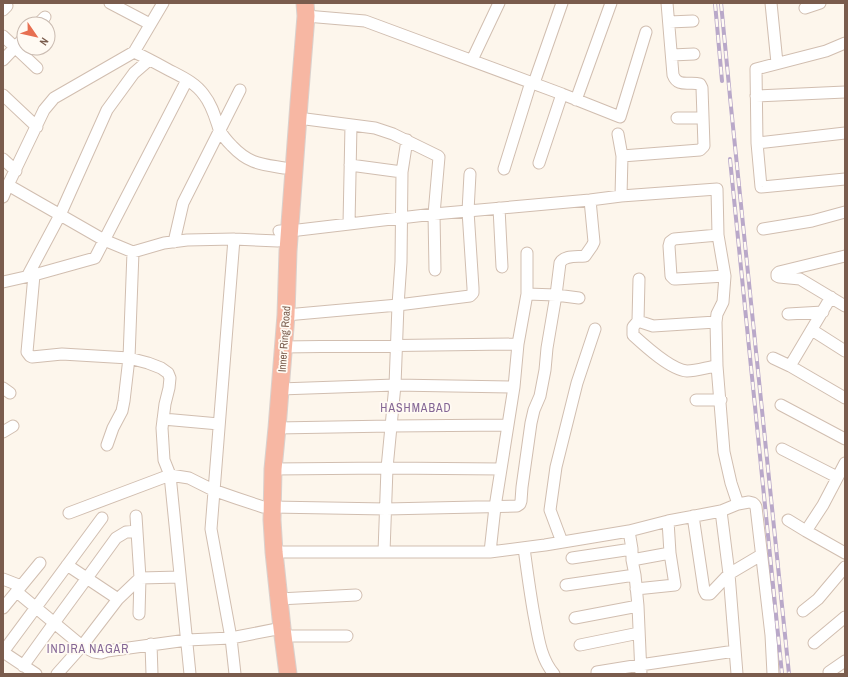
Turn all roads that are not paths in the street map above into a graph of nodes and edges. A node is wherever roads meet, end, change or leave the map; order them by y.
1 (4, 3) edge
2 (110, 3) edge
3 (163, 3) edge
4 (295, 3) edge
5 (499, 3) edge
6 (562, 3) edge
7 (611, 3) edge
8 (668, 3) edge
9 (771, 3) edge
10 (820, 3) edge
11 (805, 8) dead end
12 (306, 9) edge
13 (3, 10) edge
14 (693, 21) dead end
15 (669, 22) junction
16 (150, 24) junction
17 (646, 32) dead end
18 (3, 36) edge
19 (845, 43) edge
20 (15, 48) junction
21 (134, 52) junction
22 (694, 54) dead end
23 (672, 55) junction
24 (3, 60) edge
25 (149, 60) junction
26 (472, 60) junction
27 (777, 63) junction
28 (37, 68) dead end
29 (187, 80) junction
30 (533, 83) junction
31 (240, 90) dead end
32 (845, 92) edge
33 (562, 94) junction
34 (3, 95) edge
35 (756, 96) junction
36 (576, 100) junction
37 (298, 118) junction
38 (677, 118) dead end
39 (703, 118) junction
40 (352, 126) junction
41 (37, 127) junction
42 (220, 130) junction
43 (618, 134) dead end
44 (845, 134) edge
45 (407, 140) junction
46 (757, 143) junction
47 (622, 156) junction
48 (3, 159) edge
49 (539, 163) dead end
50 (350, 165) junction
51 (284, 168) junction
52 (504, 169) dead end
53 (16, 171) junction
54 (402, 172) junction
55 (470, 174) dead end
56 (845, 179) edge
57 (8, 185) junction
58 (621, 196) junction
59 (3, 197) edge
60 (590, 200) junction
61 (499, 208) junction
62 (468, 211) junction
63 (845, 212) edge
64 (434, 214) junction
65 (60, 215) junction
66 (402, 217) junction
67 (349, 224) junction
68 (763, 229) dead end
69 (282, 234) junction
70 (718, 235) junction
71 (234, 239) junction
72 (104, 240) junction
73 (174, 242) junction
74 (133, 252) junction
75 (527, 254) dead end
76 (845, 256) edge
77 (502, 266) dead end
78 (435, 270) dead end
79 (31, 275) junction
80 (725, 276) junction
81 (639, 279) dead end
82 (3, 282) edge
83 (527, 294) junction
84 (556, 295) junction
85 (831, 297) junction
86 (579, 298) dead end
87 (398, 305) junction
88 (845, 306) edge
89 (823, 312) junction
90 (788, 314) dead end
91 (286, 315) junction
92 (638, 321) junction
93 (716, 322) junction
94 (595, 329) dead end
95 (812, 330) junction
96 (518, 344) junction
97 (396, 345) junction
98 (283, 347) junction
99 (845, 351) edge
100 (129, 358) junction
101 (773, 358) dead end
102 (717, 366) junction
103 (790, 366) junction
104 (394, 385) junction
105 (514, 387) junction
106 (280, 389) junction
107 (845, 398) edge
108 (696, 400) dead end
109 (721, 400) junction
110 (781, 405) dead end
111 (163, 418) junction
112 (218, 424) junction
113 (508, 425) junction
114 (13, 426) dead end
115 (391, 426) junction
116 (278, 428) junction
117 (3, 432) edge
118 (845, 439) edge
119 (107, 445) dead end
120 (782, 449) dead end
121 (845, 463) edge
122 (387, 468) junction
123 (273, 469) junction
124 (501, 469) junction
125 (170, 475) junction
126 (837, 477) junction
127 (213, 490) junction
128 (738, 504) junction
129 (267, 507) junction
130 (495, 507) junction
131 (386, 509) junction
132 (721, 511) junction
133 (69, 513) dead end
134 (136, 516) dead end
135 (693, 516) junction
136 (102, 518) dead end
137 (788, 520) dead end
138 (668, 521) junction
139 (137, 531) junction
140 (629, 531) junction
141 (806, 531) junction
142 (562, 542) junction
143 (524, 548) junction
144 (632, 549) junction
145 (274, 552) junction
146 (384, 552) junction
147 (490, 552) junction
148 (845, 553) edge
149 (670, 554) junction
150 (762, 555) junction
151 (572, 558) dead end
152 (632, 560) junction
153 (40, 563) dead end
154 (67, 565) junction
155 (845, 567) edge
156 (729, 574) junction
157 (635, 575) junction
158 (180, 577) junction
159 (88, 578) junction
160 (140, 578) junction
161 (3, 580) edge
162 (566, 585) dead end
163 (19, 589) junction
164 (636, 589) junction
165 (356, 595) dead end
166 (118, 599) junction
167 (279, 599) junction
168 (638, 606) junction
169 (3, 608) edge
170 (36, 608) junction
171 (803, 611) dead end
172 (139, 614) dead end
173 (845, 617) edge
174 (575, 618) dead end
175 (54, 622) junction
176 (279, 631) junction
177 (639, 633) junction
178 (347, 636) dead end
179 (231, 638) junction
180 (186, 640) junction
181 (814, 643) dead end
182 (151, 644) junction
183 (580, 645) dead end
184 (82, 646) junction
185 (735, 651) junction
186 (3, 652) edge
187 (845, 661) edge
188 (23, 666) junction
189 (641, 669) edge
190 (597, 672) dead end
191 (829, 672) dead end
192 (36, 674) edge
193 (57, 674) edge
194 (152, 674) edge
195 (190, 674) edge
196 (235, 674) edge
197 (276, 674) edge
198 (288, 674) edge
199 (554, 674) edge
200 (737, 674) edge
201 (773, 674) edge

1 - 13 street
2 - 16 street
3 - 16 street
4 - 51 highway, Inner Ring Road
5 - 26 street
6 - 30 street
7 - 36 street
8 - 15 street
9 - 27 street
10 - 11 street
12 - 26 street
12 - 37 highway, Inner Ring Road
14 - 15 street
15 - 23 street
16 - 21 street
17 - 36 street
18 - 20 street
19 - 27 street
20 - 24 street
20 - 28 street
21 - 25 street
21 - 41 street
22 - 23 street
23 - 39 street
25 - 29 street
25 - 65 street
26 - 30 street
27 - 35 street
29 - 42 street
29 - 72 street
30 - 33 street
30 - 52 street
31 - 42 street
32 - 35 street
33 - 36 street
33 - 49 street
34 - 41 street
35 - 46 street
37 - 40 street
37 - 69 highway, Inner Ring Road
38 - 39 street
39 - 47 street
40 - 45 street
40 - 50 street
41 - 53 street
42 - 51 street
42 - 73 street
43 - 47 street
44 - 46 street
45 - 54 street
45 - 64 street
46 - 56 street
47 - 58 street
48 - 53 street
50 - 54 street
50 - 67 street
51 - 69 highway, Inner Ring Road
53 - 57 street
54 - 66 street
55 - 62 street
57 - 59 street
57 - 65 street
58 - 60 street
58 - 70 street
60 - 61 street
60 - 84 street
61 - 62 street
61 - 77 street
62 - 64 street
62 - 87 street
63 - 68 street
64 - 66 street
64 - 78 street
65 - 72 street
65 - 79 street
66 - 67 street
66 - 87 street
67 - 69 street
69 - 71 street
69 - 91 highway, Inner Ring Road
69 - 129 highway, Inner Ring Road
70 - 80 street
70 - 80 street
71 - 73 street
71 - 112 street
72 - 74 street
72 - 79 street
73 - 74 street
74 - 100 street
75 - 83 street
76 - 85 street
79 - 82 street
79 - 100 street
80 - 93 street
81 - 92 street
83 - 84 street
83 - 96 street
84 - 86 street
84 - 130 street
85 - 88 street
85 - 89 street
87 - 91 street
87 - 97 street
89 - 90 street
89 - 95 street
91 - 98 highway, Inner Ring Road
92 - 93 street
92 - 102 street
93 - 102 street
94 - 142 street
95 - 99 street
95 - 103 street
96 - 97 street
96 - 105 street
97 - 98 street
97 - 104 street
98 - 106 highway, Inner Ring Road
100 - 111 street
100 - 119 street
101 - 103 street
102 - 109 street
103 - 107 street
104 - 105 street
104 - 106 street
104 - 115 street
105 - 113 street
106 - 116 highway, Inner Ring Road
108 - 109 street
109 - 128 street
110 - 118 street
111 - 112 street
111 - 125 street
112 - 127 street
113 - 115 street
113 - 124 street
114 - 117 street
115 - 116 street
115 - 122 street
116 - 123 highway, Inner Ring Road
120 - 126 street
121 - 126 street
122 - 123 street
122 - 124 street
122 - 131 street
123 - 129 highway, Inner Ring Road
124 - 130 street
125 - 127 street
125 - 133 street
125 - 158 street
126 - 141 street
127 - 129 street
127 - 179 street
128 - 132 street
128 - 150 street
129 - 131 street
129 - 145 highway, Inner Ring Road
129 - 176 highway, Inner Ring Road
130 - 131 street
130 - 147 street
131 - 146 street
132 - 135 street
132 - 156 street
134 - 139 street
135 - 138 street
135 - 156 street
136 - 154 street
137 - 141 street
138 - 140 street
138 - 149 street
139 - 159 street
139 - 160 street
140 - 142 street
140 - 144 street
141 - 148 street
142 - 143 street
143 - 147 street
143 - 199 street
144 - 151 street
144 - 152 street
145 - 146 street
145 - 167 highway, Inner Ring Road
146 - 147 street
149 - 152 street
149 - 164 street
150 - 156 street
150 - 201 street
152 - 157 street
153 - 163 street
154 - 159 street
154 - 170 street
155 - 171 street
156 - 185 street
157 - 162 street
157 - 164 street
158 - 160 street
158 - 180 street
159 - 166 street
159 - 175 street
160 - 166 street
160 - 172 street
161 - 163 street
163 - 169 street
163 - 170 street
164 - 168 street
165 - 167 street
166 - 184 street
167 - 176 highway, Inner Ring Road
168 - 174 street
168 - 177 street
170 - 175 street
170 - 186 street
173 - 181 street
175 - 184 street
175 - 188 street
176 - 178 street
176 - 179 street
176 - 197 highway, Inner Ring Road
176 - 198 highway, Inner Ring Road
177 - 183 street
177 - 189 street
179 - 180 street
179 - 196 street
180 - 182 street
180 - 195 street
182 - 184 street
182 - 194 street
184 - 193 street
185 - 189 street
185 - 200 street
186 - 188 street
187 - 191 street
188 - 192 street
189 - 190 street

